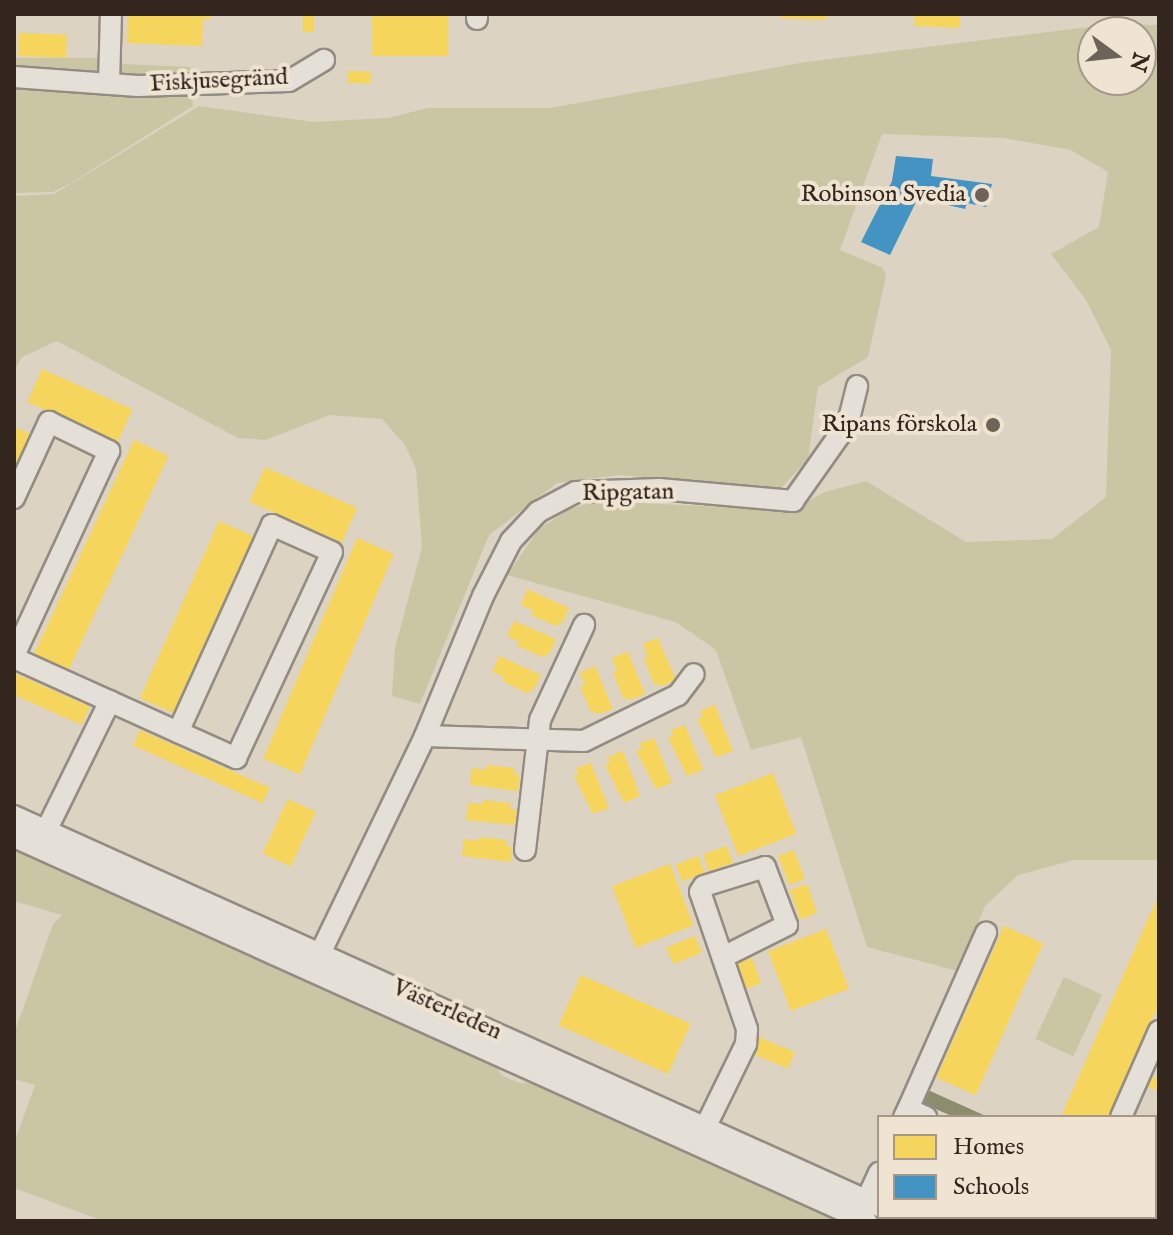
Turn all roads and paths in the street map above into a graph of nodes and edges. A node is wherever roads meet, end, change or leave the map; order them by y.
1 (111, 14) edge
2 (324, 60) dead end
3 (14, 77) edge
4 (109, 84) junction
5 (857, 386) dead end
6 (14, 498) edge
7 (584, 625) dead end
8 (14, 657) edge
9 (694, 674) dead end
10 (110, 701) junction
11 (178, 732) junction
12 (425, 736) junction
13 (539, 738) junction
14 (14, 816) edge
15 (14, 837) edge
16 (42, 840) junction
17 (525, 850) dead end
18 (986, 933) dead end
19 (723, 957) junction
20 (316, 962) junction
21 (1159, 1031) edge
22 (913, 1114) edge
23 (1122, 1115) edge
24 (701, 1136) junction
25 (877, 1180) edge
26 (868, 1211) edge

1 - 4 street
2 - 4 street, Fiskjusegränd
3 - 4 street, Fiskjusegränd
5 - 12 street, Ripgatan
6 - 8 street
7 - 13 street
8 - 10 street
9 - 13 street
10 - 11 street
10 - 16 street
11 - 11 street
12 - 13 street
12 - 20 street, Ripgatan
13 - 17 street
14 - 16 street, Västerleden
15 - 16 street, Västerleden
16 - 20 street, Västerleden
18 - 22 street
19 - 19 street
19 - 24 street
20 - 24 street, Västerleden
21 - 23 street
24 - 26 street, Västerleden
25 - 26 street

